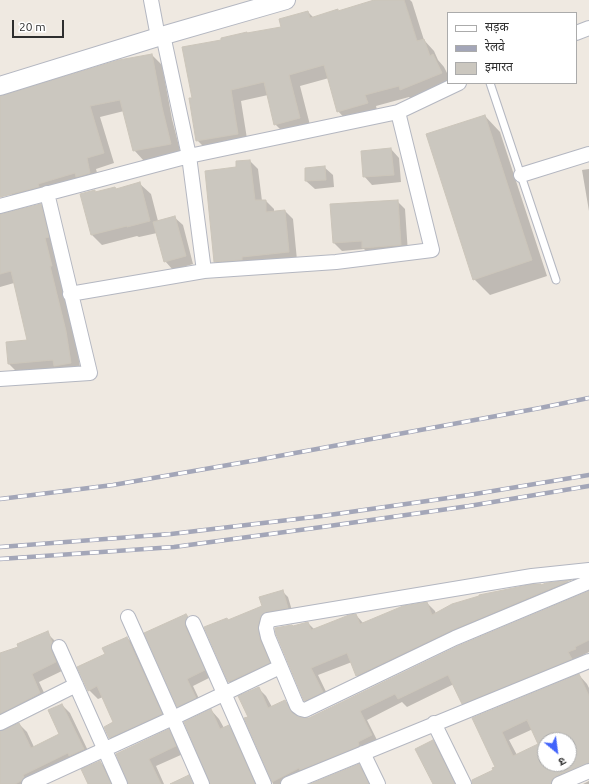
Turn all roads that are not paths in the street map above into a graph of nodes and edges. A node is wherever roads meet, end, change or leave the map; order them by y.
1 (151, 0) edge
2 (286, 0) edge
3 (589, 28) edge
4 (577, 33) edge
5 (160, 36) junction
6 (456, 84) edge
7 (490, 84) edge
8 (0, 86) edge
9 (398, 112) junction
10 (589, 154) edge
11 (189, 156) junction
12 (521, 175) junction
13 (47, 193) junction
14 (0, 206) edge
15 (204, 271) junction
16 (556, 280) dead end
17 (70, 294) junction
18 (0, 379) edge
19 (589, 570) edge
20 (589, 582) edge
21 (128, 617) dead end
22 (193, 623) dead end
23 (59, 648) dead end
24 (589, 661) edge
25 (280, 667) junction
26 (76, 685) junction
27 (224, 694) junction
28 (174, 718) junction
29 (0, 723) edge
30 (434, 723) junction
31 (105, 749) junction
32 (363, 753) junction
33 (589, 771) edge
34 (291, 783) edge
35 (28, 784) edge
36 (120, 784) edge
37 (202, 784) edge
38 (264, 784) edge
39 (378, 784) edge
40 (464, 784) edge
41 (559, 784) edge

1 - 5 street
2 - 5 street
3 - 4 street
5 - 8 street
5 - 11 street
6 - 9 street
7 - 12 lane
9 - 11 street
9 - 15 street
10 - 12 street
11 - 13 street
11 - 15 street
12 - 16 lane
13 - 14 street
13 - 17 street
15 - 17 street
17 - 18 street
19 - 25 street
20 - 25 street
21 - 28 street
22 - 27 street
23 - 26 street
24 - 30 street
25 - 27 street
26 - 29 street
26 - 31 street
27 - 28 street
27 - 38 street
28 - 31 street
28 - 37 street
30 - 32 street
30 - 40 street
31 - 35 street
31 - 36 street
32 - 34 street
32 - 39 street
33 - 41 street

